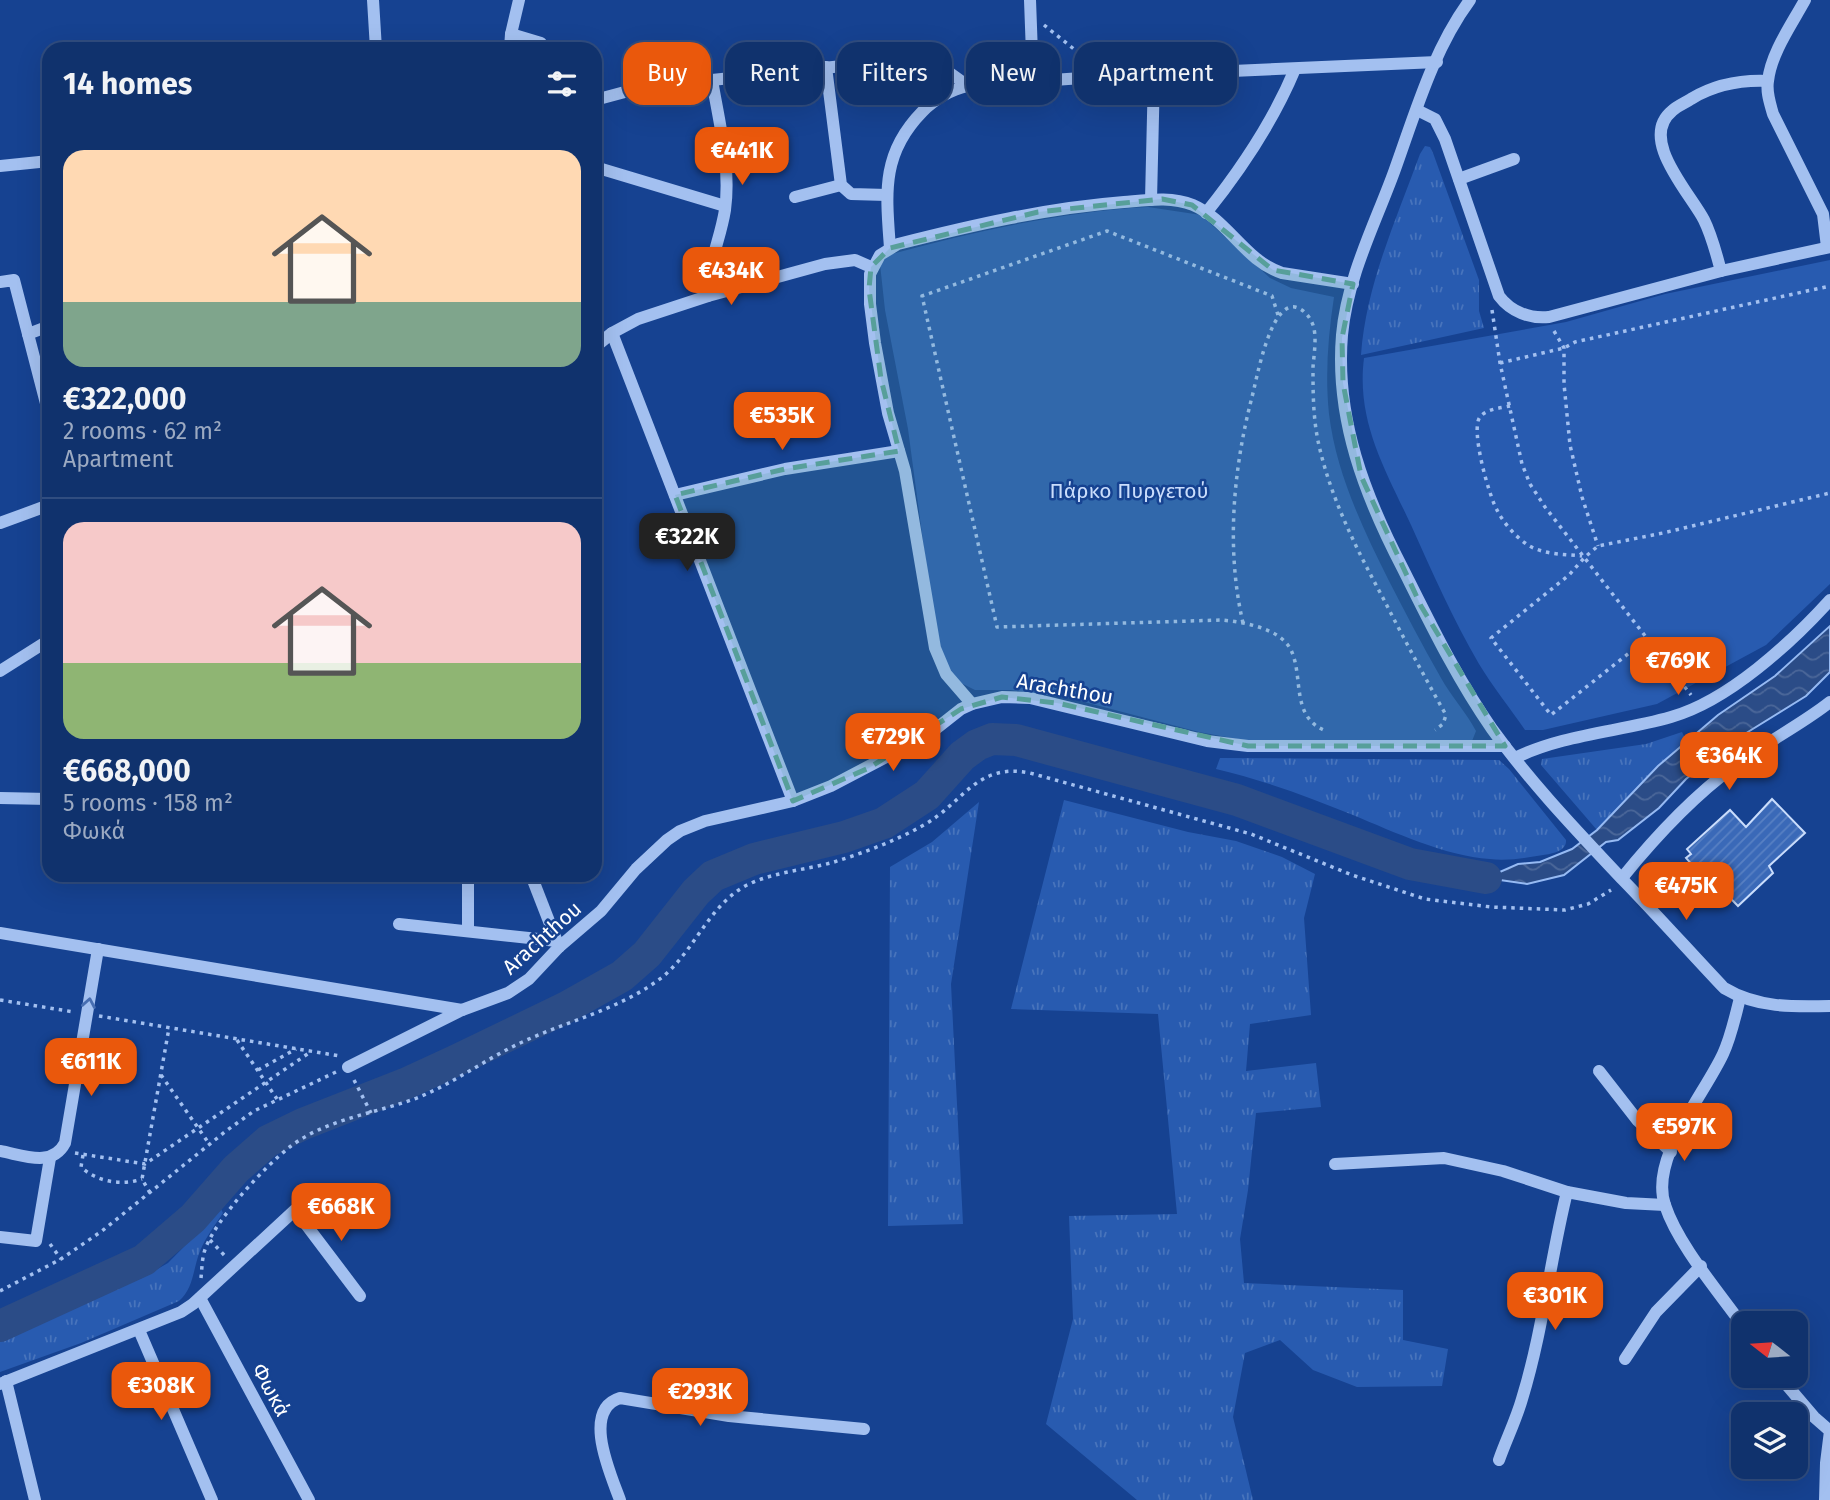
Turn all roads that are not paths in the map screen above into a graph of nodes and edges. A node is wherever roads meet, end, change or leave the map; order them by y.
1 (373, 0) edge
2 (519, 0) edge
3 (1030, 0) edge
4 (1470, 0) edge
5 (1805, 0) edge
6 (510, 34) junction
7 (376, 42) edge
8 (510, 42) edge
9 (538, 42) edge
10 (1032, 42) edge
11 (1437, 62) junction
12 (826, 67) junction
13 (1295, 69) junction
14 (1237, 71) edge
15 (712, 80) junction
16 (1768, 81) junction
17 (966, 84) edge
18 (966, 87) edge
19 (602, 98) edge
20 (1153, 105) edge
21 (1417, 110) junction
22 (1514, 159) dead end
23 (42, 162) edge
24 (0, 166) edge
25 (602, 169) edge
26 (1459, 179) junction
27 (841, 186) junction
28 (887, 195) junction
29 (795, 197) dead end
30 (1151, 200) junction
31 (725, 206) junction
32 (1206, 213) junction
33 (1829, 247) edge
34 (890, 248) junction
35 (871, 267) junction
36 (1721, 271) junction
37 (0, 282) edge
38 (1353, 284) junction
39 (708, 296) junction
40 (42, 329) edge
41 (612, 333) junction
42 (28, 334) junction
43 (602, 341) edge
44 (42, 388) edge
45 (899, 451) junction
46 (674, 495) junction
47 (42, 508) edge
48 (0, 523) edge
49 (1830, 600) edge
50 (42, 644) edge
51 (0, 671) edge
52 (1830, 702) edge
53 (972, 704) junction
54 (1505, 746) junction
55 (1515, 758) junction
56 (0, 798) edge
57 (42, 799) edge
58 (793, 801) junction
59 (1617, 874) junction
60 (468, 882) edge
61 (534, 882) edge
62 (399, 924) dead end
63 (468, 931) junction
64 (0, 933) edge
65 (558, 944) junction
66 (98, 949) junction
67 (1740, 998) junction
68 (1830, 1006) edge
69 (462, 1010) junction
70 (348, 1067) road end
71 (1599, 1071) dead end
72 (0, 1151) edge
73 (1671, 1152) junction
74 (55, 1155) junction
75 (1335, 1164) dead end
76 (1567, 1192) junction
77 (1665, 1205) junction
78 (0, 1237) edge
79 (1701, 1266) junction
80 (360, 1296) dead end
81 (200, 1298) junction
82 (1732, 1311) edge
83 (139, 1331) junction
84 (1625, 1359) dead end
85 (3, 1382) edge
86 (1789, 1388) edge
87 (864, 1429) dead end
88 (1830, 1431) edge
89 (1499, 1460) dead end
90 (34, 1500) edge
91 (212, 1500) edge
92 (309, 1500) edge
93 (620, 1500) edge
94 (1825, 1500) edge

1 - 7 street
2 - 6 street
3 - 10 street
4 - 11 street
5 - 16 street
6 - 8 street
6 - 9 street
11 - 13 street
11 - 21 street
12 - 15 street
12 - 17 street
12 - 27 street
13 - 14 street
13 - 32 street
15 - 19 street
15 - 31 street
16 - 33 street
16 - 36 street
18 - 28 street
20 - 30 street
21 - 26 street
21 - 38 street
22 - 26 street
23 - 24 street
25 - 31 street
26 - 36 street
27 - 28 street
27 - 29 street
28 - 34 street
30 - 32 street
30 - 34 street
31 - 39 street
32 - 38 street
33 - 36 street
34 - 35 street
35 - 39 street
35 - 45 street
37 - 42 street
38 - 54 street
39 - 41 street
40 - 42 street
41 - 43 street
41 - 46 street
42 - 44 street
45 - 46 street
45 - 53 street
46 - 58 street
47 - 48 street
49 - 55 street
50 - 51 street
52 - 59 street
53 - 54 street, Arachthou
53 - 58 street, Arachthou
54 - 55 street
55 - 59 street
56 - 57 street
58 - 65 street, Arachthou
59 - 67 street
60 - 63 street
61 - 65 street
62 - 63 street
63 - 65 street
64 - 66 street, Arachthou
65 - 69 street, Arachthou
66 - 69 street, Arachthou
74 -> 66 street
67 - 68 street
67 - 73 street
69 - 70 street, Arachthou
71 - 73 street
72 - 74 street
73 - 77 street
74 - 78 street
75 - 76 street
76 - 77 street
76 - 89 street
77 - 79 street
79 - 82 street
79 - 84 street
80 - 81 street
81 - 83 street
81 - 92 street, Φωκά
83 - 85 street
83 - 91 street
85 - 90 street
86 - 88 street
87 - 93 street
88 - 94 street

